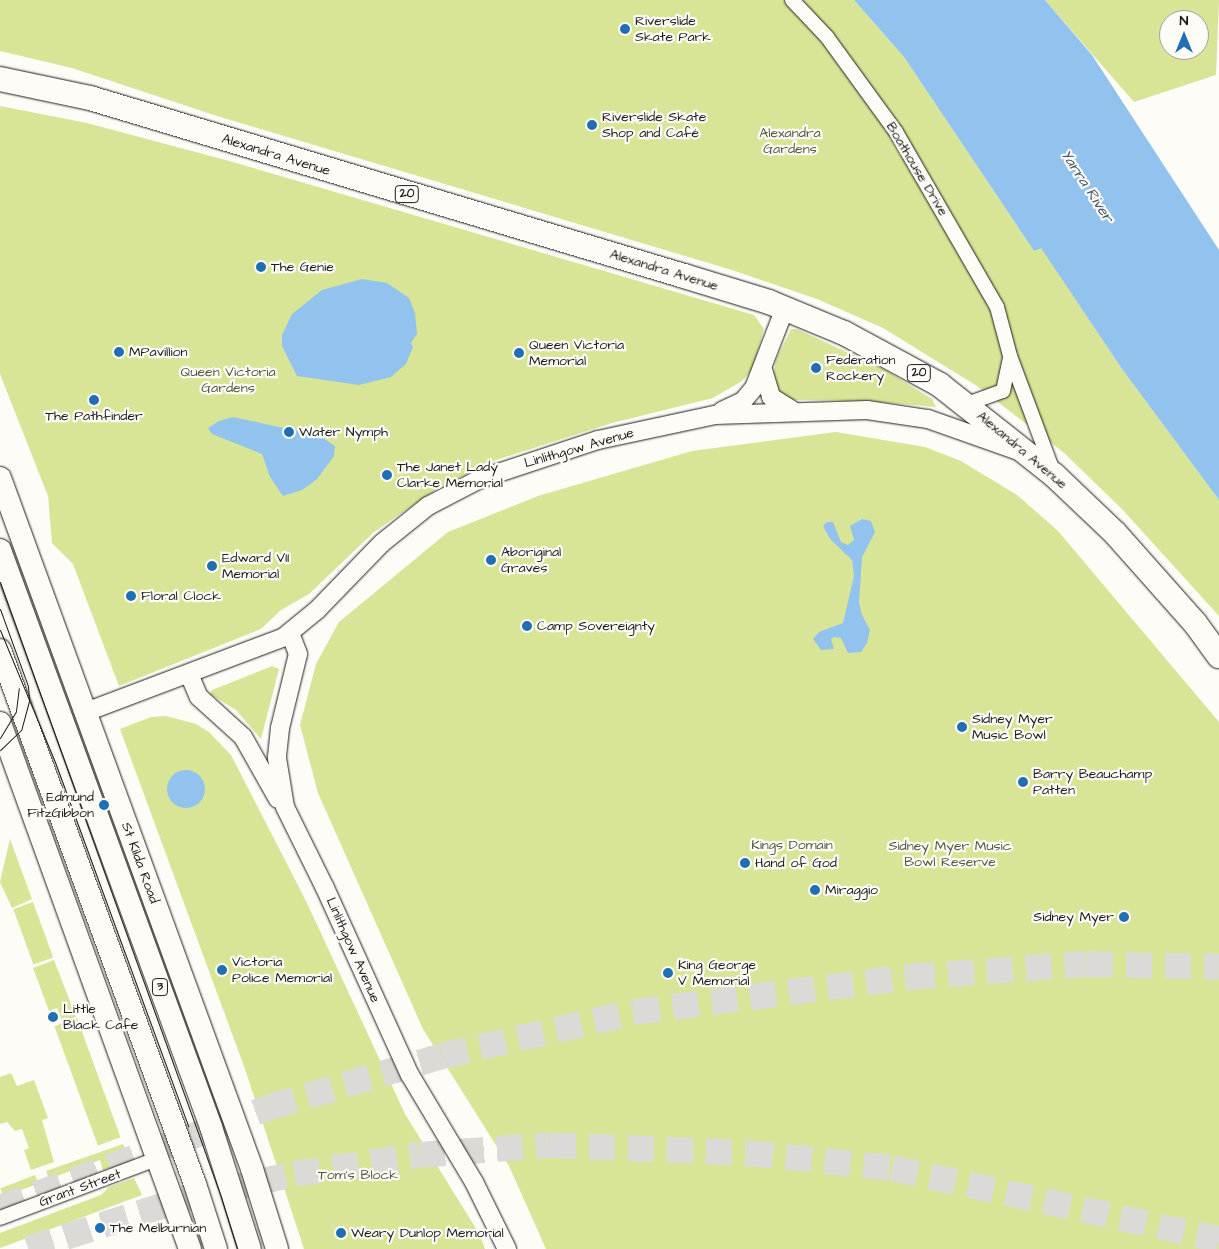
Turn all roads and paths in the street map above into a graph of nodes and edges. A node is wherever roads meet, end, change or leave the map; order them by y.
1 (792, 0) edge
2 (0, 79) edge
3 (785, 308) junction
4 (1010, 356) junction
5 (763, 370) junction
6 (967, 404) junction
7 (794, 411) junction
8 (715, 415) junction
9 (1032, 457) junction
10 (1054, 475) junction
11 (0, 478) edge
12 (0, 550) edge
13 (1195, 623) junction
14 (290, 633) junction
15 (1219, 638) edge
16 (0, 650) edge
17 (1219, 656) edge
18 (189, 674) junction
19 (86, 712) junction
20 (26, 721) junction
21 (62, 722) junction
22 (0, 724) edge
23 (34, 743) junction
24 (11, 756) junction
25 (294, 828) junction
26 (148, 1059) junction
27 (128, 1075) junction
28 (159, 1158) junction
29 (0, 1218) edge
30 (190, 1249) edge
31 (216, 1249) edge
32 (250, 1249) edge
33 (277, 1249) edge
34 (507, 1249) edge

1 - 4 street, Boathouse Drive
2 - 3 highway, Alexandra Avenue / 20
3 - 5 street, Linlithgow Avenue
3 - 6 highway, Alexandra Avenue / 20
4 - 6 street, Boathouse Drive
4 - 10 street, Boathouse Drive
5 - 7 street
5 - 8 street, Linlithgow Avenue
6 - 9 highway, Alexandra Avenue / 20
7 - 8 street, Linlithgow Avenue
7 - 9 street, Linlithgow Avenue
8 - 14 street, Linlithgow Avenue
9 - 10 highway, Alexandra Avenue / 20
10 - 13 highway, Alexandra Avenue / 20
11 - 19 main road, St Kilda Road
12 - 21 main road, St Kilda Road
13 - 15 highway, 20
13 - 17 highway, Alexandra Avenue / 20
14 - 18 street, Linlithgow Avenue
14 - 25 street, Linlithgow Avenue
16 - 20 main road
18 - 19 street, Linlithgow Avenue
18 - 25 street
19 - 21 main road
19 - 33 main road, St Kilda Road
20 - 21 main road
20 - 22 main road
20 - 23 main road
21 - 23 main road
21 - 32 main road, St Kilda Road / 3
22 - 24 main road
23 - 24 main road
23 - 26 main road
24 - 27 main road
25 - 34 street, Linlithgow Avenue
26 - 27 main road
26 - 31 main road
27 - 28 main road
28 - 29 street, Grant Street
28 - 30 main road

